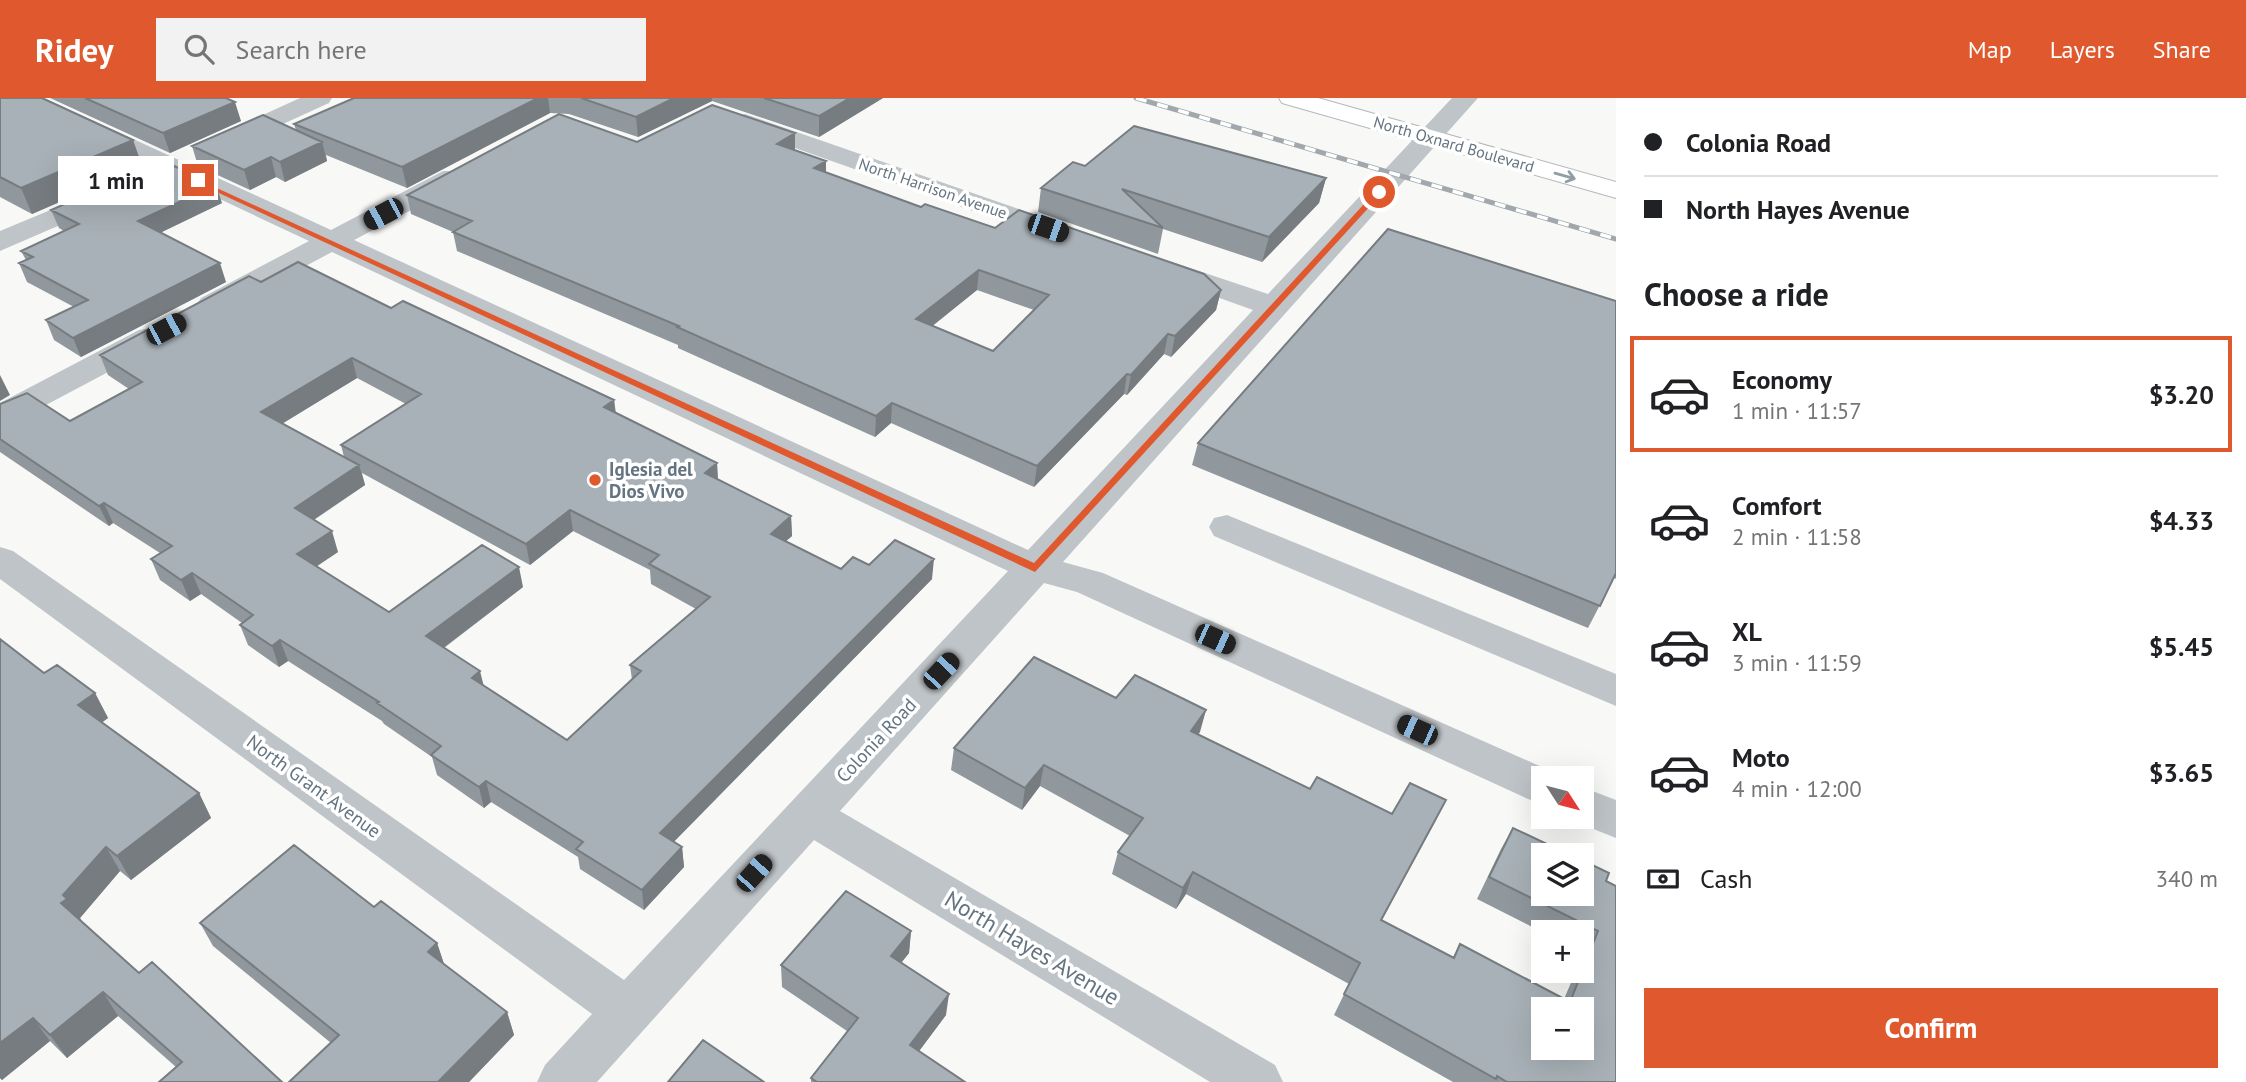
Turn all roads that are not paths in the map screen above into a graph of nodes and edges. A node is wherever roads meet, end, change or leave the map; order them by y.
1 (24, 98) edge
2 (320, 98) edge
3 (1291, 98) edge
4 (1370, 98) edge
5 (1466, 98) edge
6 (724, 115) edge
7 (1437, 128) junction
8 (190, 157) junction
9 (477, 164) edge
10 (1616, 166) edge
11 (1616, 190) edge
12 (0, 242) edge
13 (331, 242) junction
14 (1087, 242) edge
15 (1139, 260) edge
16 (1275, 307) junction
17 (0, 416) edge
18 (1227, 527) dead end
19 (0, 560) edge
20 (1035, 568) junction
21 (1616, 691) edge
22 (1531, 782) edge
23 (1594, 810) edge
24 (808, 814) junction
25 (1616, 820) edge
26 (628, 1012) junction
27 (563, 1082) edge
28 (1257, 1082) edge

1 - 8 street
2 - 8 street
3 - 7 main road, North Oxnard Boulevard
4 - 7 main road, North Oxnard Boulevard
5 - 7 street, Colonia Road
6 - 14 street, North Harrison Avenue
7 - 10 main road, North Oxnard Boulevard
7 -> 11 main road, North Oxnard Boulevard
7 - 16 street, Colonia Road
8 - 12 street
8 - 13 street
9 - 13 street
13 - 17 street
13 - 20 street
15 - 16 street
16 - 20 street, Colonia Road
18 - 21 street
19 - 26 street, North Grant Avenue
20 - 22 street
20 - 24 street, Colonia Road
23 - 25 street
24 - 26 street, Colonia Road
24 - 28 street, North Hayes Avenue
26 - 27 street, Colonia Road

